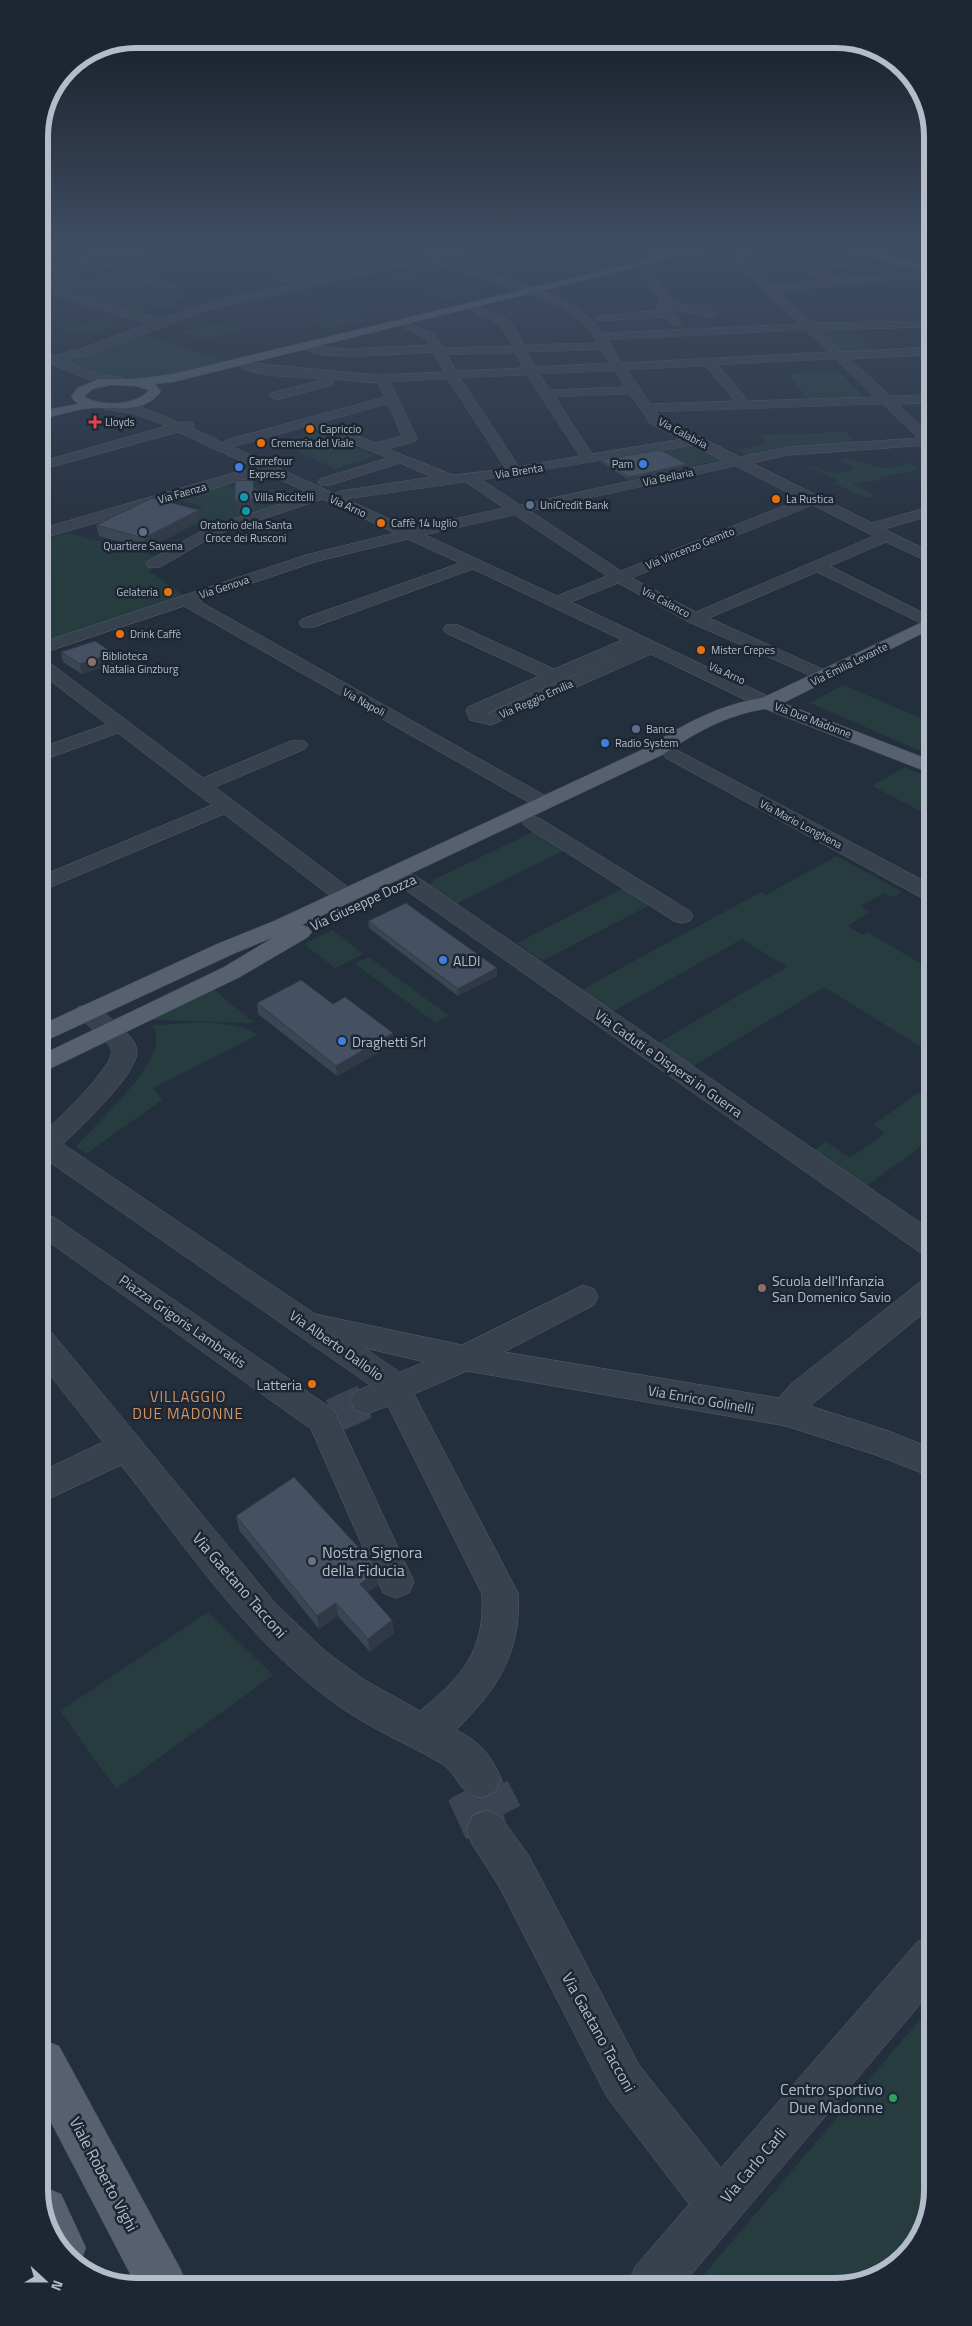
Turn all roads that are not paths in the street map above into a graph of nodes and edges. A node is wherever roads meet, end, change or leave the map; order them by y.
1 (844, 355) edge
2 (65, 356) edge
3 (267, 356) edge
4 (284, 356) edge
5 (442, 356) edge
6 (523, 356) edge
7 (611, 356) edge
8 (833, 356) edge
9 (48, 359) edge
10 (48, 362) edge
11 (709, 362) junction
12 (48, 363) edge
13 (245, 365) junction
14 (618, 366) junction
15 (531, 371) junction
16 (737, 374) dead end
17 (452, 375) junction
18 (720, 375) junction
19 (348, 376) junction
20 (682, 376) dead end
21 (701, 376) dead end
22 (382, 378) junction
23 (120, 381) junction
24 (136, 382) junction
25 (782, 391) dead end
26 (80, 393) junction
27 (153, 394) junction
28 (546, 394) junction
29 (636, 394) junction
30 (736, 394) junction
31 (276, 396) dead end
32 (392, 399) junction
33 (924, 399) edge
34 (892, 401) junction
35 (91, 405) junction
36 (745, 405) junction
37 (110, 406) junction
38 (48, 407) edge
39 (48, 413) edge
40 (309, 422) junction
41 (185, 426) junction
42 (924, 436) edge
43 (695, 441) junction
44 (924, 441) edge
45 (232, 443) junction
46 (375, 448) junction
47 (400, 459) junction
48 (589, 460) junction
49 (738, 462) junction
50 (48, 464) edge
51 (266, 468) junction
52 (515, 472) junction
53 (468, 478) junction
54 (452, 479) junction
55 (320, 490) junction
56 (341, 495) junction
57 (814, 499) junction
58 (513, 511) junction
59 (924, 512) edge
60 (870, 528) junction
61 (48, 532) edge
62 (417, 533) junction
63 (886, 536) junction
64 (924, 555) edge
65 (154, 564) dead end
66 (473, 564) junction
67 (816, 565) junction
68 (618, 577) junction
69 (185, 600) junction
70 (562, 600) junction
71 (695, 618) junction
72 (924, 620) edge
73 (308, 623) dead end
74 (924, 626) edge
75 (452, 629) dead end
76 (644, 643) junction
77 (48, 646) edge
78 (48, 670) edge
79 (554, 676) junction
80 (823, 676) junction
81 (773, 700) junction
82 (121, 725) junction
83 (298, 745) dead end
84 (672, 751) junction
85 (48, 752) edge
86 (924, 764) edge
87 (215, 797) junction
88 (544, 803) junction
89 (532, 822) junction
90 (48, 869) edge
91 (48, 880) edge
92 (408, 881) junction
93 (924, 889) edge
94 (345, 896) junction
95 (682, 916) dead end
96 (87, 1013) junction
97 (48, 1032) edge
98 (110, 1032) junction
99 (48, 1062) edge
100 (48, 1140) edge
101 (48, 1147) edge
102 (48, 1226) edge
103 (924, 1240) edge
104 (924, 1296) edge
105 (582, 1297) dead end
106 (305, 1322) junction
107 (48, 1350) edge
108 (465, 1358) junction
109 (395, 1389) junction
110 (366, 1401) tunnel mouth
111 (786, 1414) junction
112 (125, 1447) junction
113 (924, 1459) edge
114 (48, 1484) edge
115 (396, 1582) dead end
116 (423, 1734) junction
117 (474, 1784) tunnel mouth
118 (493, 1823) tunnel mouth
119 (924, 1967) edge
120 (48, 2071) edge
121 (720, 2205) junction
122 (159, 2278) edge
123 (657, 2278) edge

1 - 34 street
2 - 9 street
3 - 24 main road
4 - 13 main road
5 - 17 street
6 - 15 street
7 - 14 street, Via Calabria
8 - 11 street
10 - 23 street
11 - 14 street
11 - 18 street
12 - 26 street
13 - 19 street
13 - 27 main road
14 - 15 street
14 - 29 street, Via Calabria
15 - 17 street
15 - 28 street
16 - 18 street
17 - 22 street
17 - 52 street
18 - 21 street
18 - 30 street
19 - 22 street
19 - 31 street
20 - 29 street
22 - 32 street
23 - 24 main road
23 - 26 main road
24 - 27 main road
25 - 30 street
26 - 35 main road
26 - 38 main road
27 - 37 main road
27 - 41 street, Via Arno
28 - 29 street
28 - 48 street
29 - 30 street
29 - 36 street
29 - 43 street, Via Calabria
30 - 36 street
32 - 40 street
32 - 46 street
33 - 34 street
34 - 36 street
34 - 42 street
35 - 37 main road
35 - 39 main road
37 - 41 street, Via Arno
40 - 45 street
40 - 46 street
41 - 45 street, Via Arno
41 - 50 street
41 - 51 street, Via Arno
43 - 48 street, Via Brenta
43 - 49 street, Via Calabria
44 - 49 street, Via Bellaria
45 - 55 street, Via Arno
46 - 47 street
47 - 54 street
47 - 55 street
48 - 52 street, Via Brenta
49 - 57 street, Via Calabria
49 - 58 street, Via Bellaria
51 - 55 street, Via Arno
51 - 61 street, Via Faenza
52 - 53 street, Via Brenta
53 - 54 street, Via Brenta
53 - 58 street
54 - 56 street, Via Brenta
54 - 58 street
55 - 56 street, Via Arno
55 - 62 street, Via Arno
55 - 65 street
56 - 62 street, Via Arno
57 - 60 street, Via Calabria
57 - 68 street, Via Vincenzo Gemito
58 - 62 street, Via Bellaria
58 - 68 street, Via Calanco
59 - 60 street
60 - 63 street, Via Calabria
62 - 66 street, Via Arno
62 - 69 street, Via Genova
62 - 70 street, Via Arno
63 - 64 street, Via Calabria
63 - 67 street
66 - 70 street, Via Arno
66 - 73 street
67 - 71 street
67 - 72 street
68 - 70 street, Via Vincenzo Gemito
68 - 71 street, Via Calanco
69 - 77 street, Via Genova
69 - 88 street, Via Napoli
70 - 76 street, Via Arno
70 - 81 street, Via Arno
71 - 80 street, Via Calanco
74 - 80 main road, Via Emilia Levante
75 - 79 street
76 - 79 street, Via Reggio Emilia
76 - 79 street, Via Reggio Emilia
76 - 81 street, Via Arno
78 - 82 street
80 - 81 main road, Via Emilia Levante
81 - 84 main road, Via Giuseppe Dozza
81 - 84 main road, Via Giuseppe Dozza
81 - 86 main road, Via Due Madonne
82 - 85 street
82 - 87 street
83 - 87 street
84 - 88 main road, Via Giuseppe Dozza
84 - 89 main road, Via Giuseppe Dozza
84 - 93 street, Via Mario Longhena
87 - 90 street
87 - 91 street
87 - 94 street
88 - 94 main road, Via Giuseppe Dozza
89 - 92 main road, Via Giuseppe Dozza
89 - 95 street
92 - 98 main road, Via Giuseppe Dozza
92 - 103 street, Via Caduti e Dispersi in Guerra
94 - 96 main road, Via Giuseppe Dozza
96 - 97 main road, Via Giuseppe Dozza
96 - 98 street, Via Alberto Dallolio
98 - 99 main road, Via Giuseppe Dozza
98 - 100 street, Via Alberto Dallolio
101 - 106 street, Via Alberto Dallolio
102 - 115 street, Piazza Grigoris Lambrakis
104 - 111 street
105 - 108 street
106 - 108 street, Via Enrico Golinelli
106 - 109 street, Via Alberto Dallolio
107 - 112 street, Via Gaetano Tacconi
108 - 109 street
108 - 111 street, Via Enrico Golinelli
109 - 110 street
109 - 116 street, Via Alberto Dallolio
111 - 113 street, Via Enrico Golinelli
112 - 114 street
112 - 116 street, Via Gaetano Tacconi
116 - 117 street, Via Gaetano Tacconi
118 - 121 street, Via Gaetano Tacconi
119 - 121 street, Via Carlo Carli
120 - 122 main road, Viale Roberto Vighi
121 - 123 street, Via Carlo Carli

